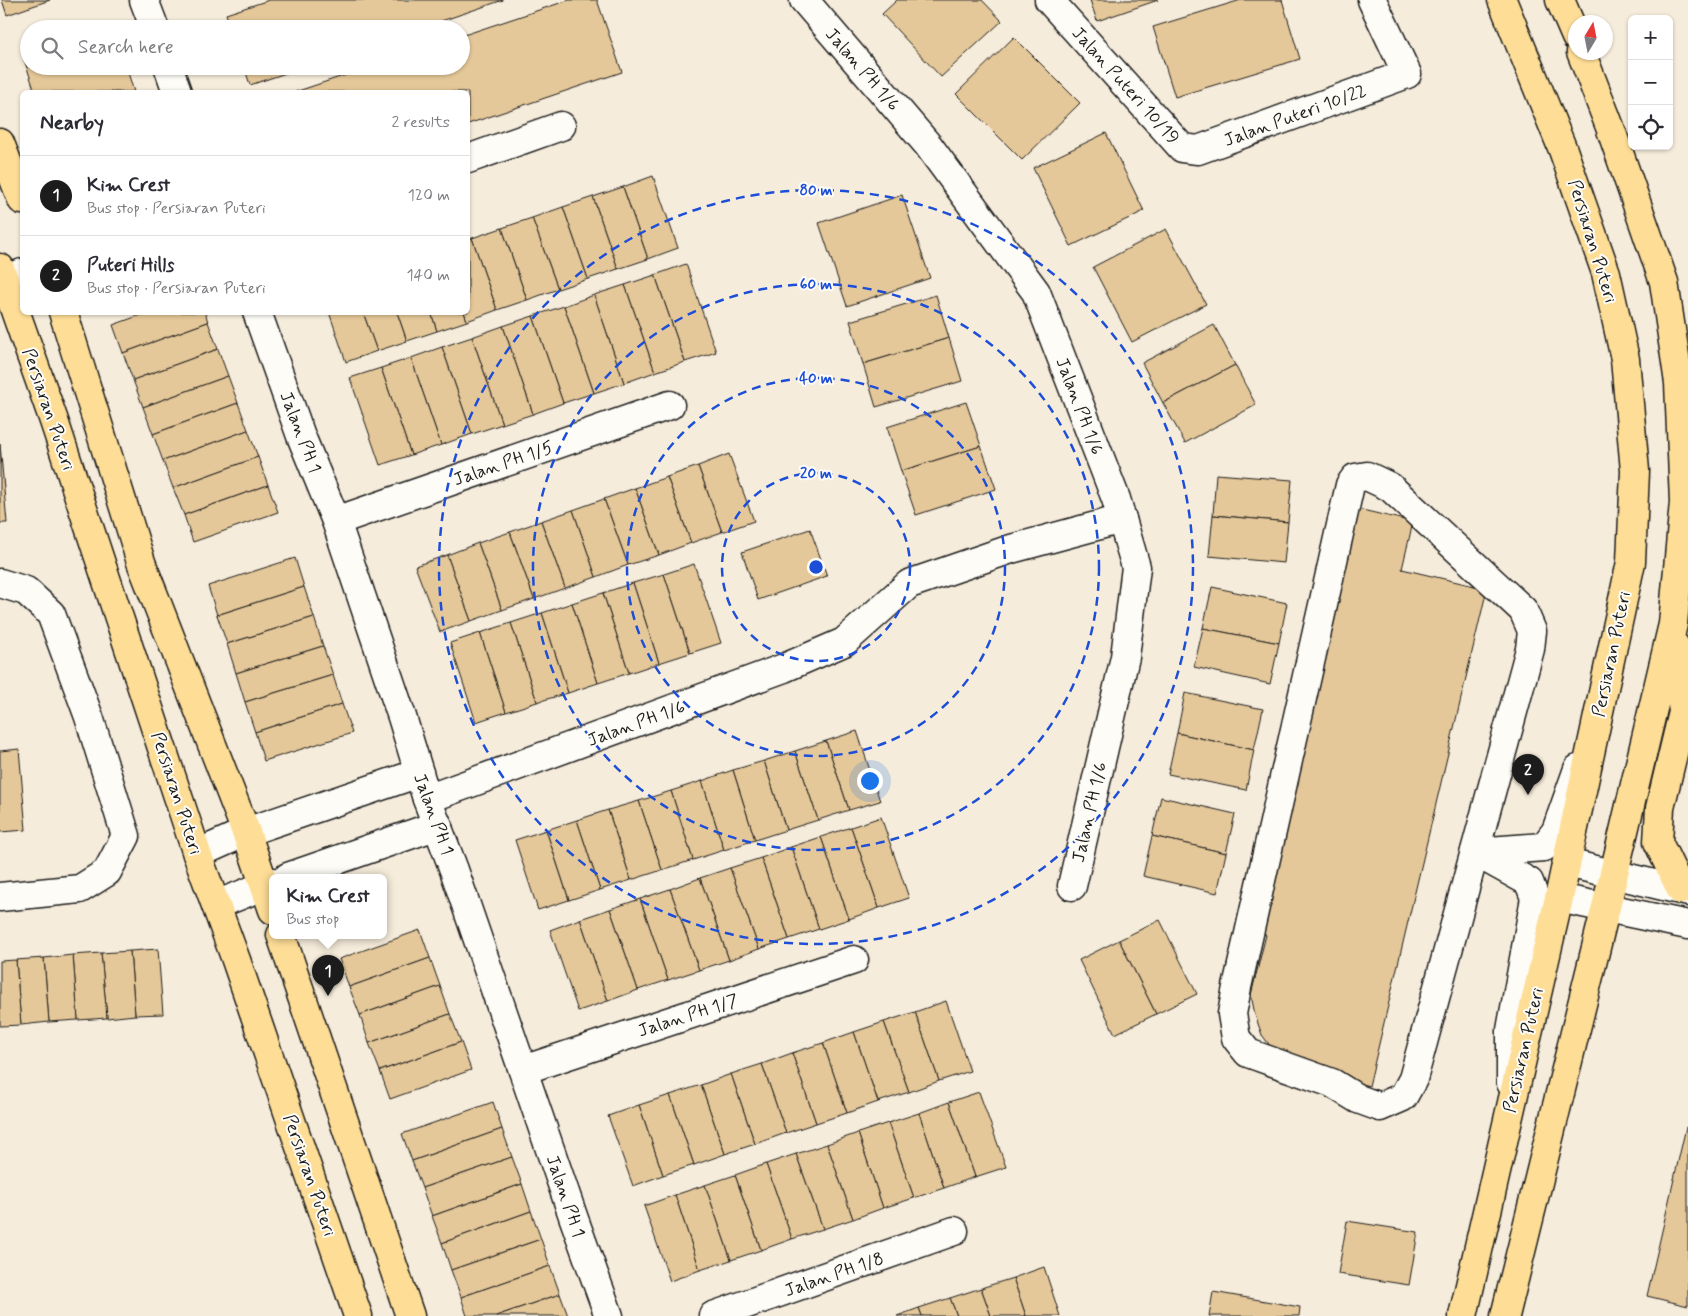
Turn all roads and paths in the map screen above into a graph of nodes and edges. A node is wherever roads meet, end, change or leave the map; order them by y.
1 (144, 0) edge
2 (804, 0) edge
3 (1049, 0) edge
4 (1372, 0) edge
5 (1502, 0) edge
6 (1560, 0) edge
7 (1568, 18) edge
8 (152, 20) edge
9 (1584, 60) edge
10 (171, 75) edge
11 (176, 90) edge
12 (561, 126) dead end
13 (0, 142) edge
14 (1182, 148) joint
15 (470, 158) edge
16 (20, 195) edge
17 (7, 276) edge
18 (64, 315) edge
19 (258, 315) edge
20 (670, 405) dead end
21 (1122, 519) junction
22 (336, 521) junction
23 (0, 583) edge
24 (1673, 624) junction
25 (1601, 704) junction
26 (419, 773) junction
27 (427, 799) junction
28 (438, 825) junction
29 (246, 832) junction
30 (1475, 852) junction
31 (197, 854) junction
32 (1567, 863) junction
33 (313, 874) edge
34 (1615, 874) junction
35 (269, 877) edge
36 (1072, 886) dead end
37 (269, 891) edge
38 (1684, 891) edge
39 (0, 897) edge
40 (1559, 898) junction
41 (216, 905) junction
42 (1606, 908) junction
43 (1688, 925) edge
44 (282, 939) edge
45 (854, 960) dead end
46 (523, 1070) junction
47 (1510, 1105) junction
48 (954, 1231) dead end
49 (358, 1316) edge
50 (410, 1316) edge
51 (609, 1316) edge
52 (713, 1316) edge
53 (1463, 1316) edge
54 (1505, 1316) edge

1 - 8 street
2 - 21 street, Jalan PH 1/6
3 - 14 street, Jalan Puteri 10/19
4 - 14 street, Jalan Puteri 10/22
5 - 25 main road, Persiaran Puteri
6 - 7 main road
9 - 24 main road
10 - 11 street
12 - 15 street
13 - 16 main road
17 - 31 main road, Persiaran Puteri
18 - 29 main road
19 - 22 street, Jalan PH 1
20 - 22 street, Jalan PH 1/5
21 - 27 street, Jalan PH 1/6
21 - 36 street, Jalan PH 1/6
22 - 26 street, Jalan PH 1
23 - 39 street
24 - 34 main road
24 - 38 main road
25 - 30 street
25 - 32 main road, Persiaran Puteri
26 - 27 street, Jalan PH 1
26 - 29 street
27 - 28 street, Jalan PH 1
28 - 33 street
28 - 46 street, Jalan PH 1
29 - 31 street
29 - 35 main road
30 - 30 street
30 - 47 street
31 - 41 main road, Persiaran Puteri
32 - 34 street
32 - 40 main road, Persiaran Puteri
34 - 38 street
34 - 42 main road
37 - 41 street
40 - 42 street
40 - 47 main road, Persiaran Puteri
41 - 49 main road, Persiaran Puteri
42 - 43 street
42 - 54 main road
44 - 50 main road
45 - 46 street, Jalan PH 1/7
46 - 51 street, Jalan PH 1
47 - 53 main road, Persiaran Puteri
48 - 52 street, Jalan PH 1/8

